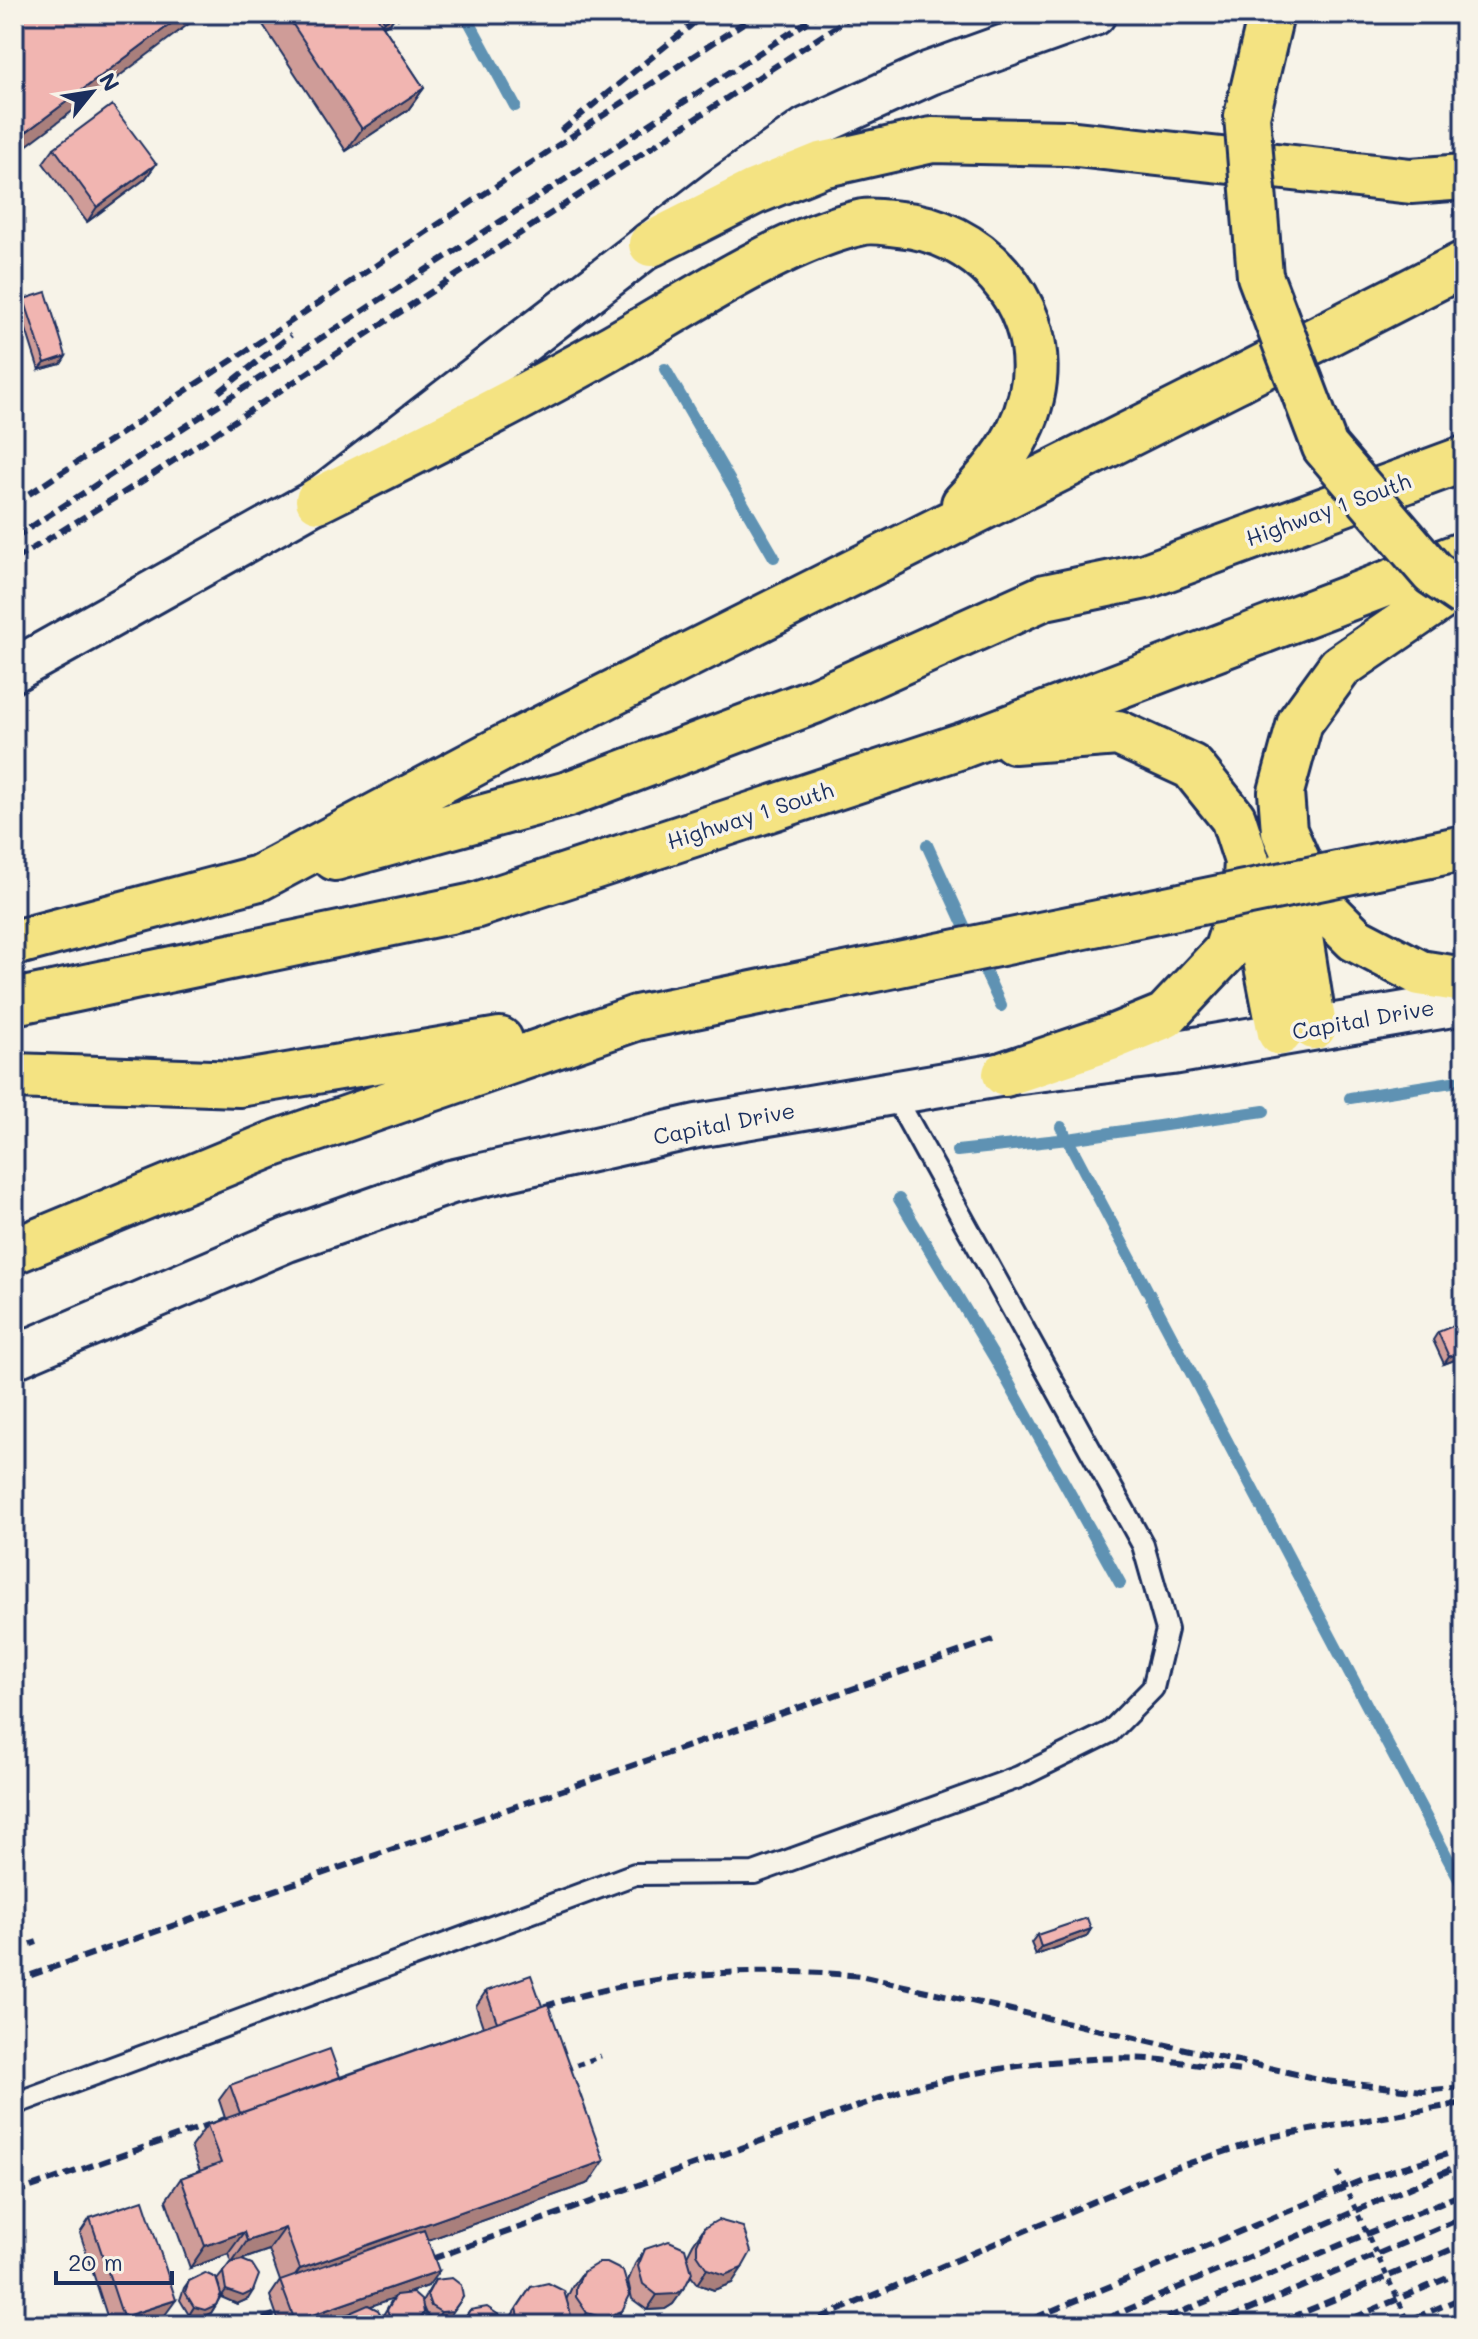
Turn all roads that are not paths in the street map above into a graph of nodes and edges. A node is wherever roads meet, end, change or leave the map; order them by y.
1 (1094, 14) edge
2 (1271, 14) edge
3 (1464, 177) edge
4 (651, 244) junction
5 (1464, 264) edge
6 (1464, 459) edge
7 (318, 500) junction
8 (947, 522) junction
9 (1464, 554) edge
10 (1464, 582) edge
11 (1464, 594) edge
12 (14, 670) edge
13 (964, 745) junction
14 (1284, 831) junction
15 (1464, 848) edge
16 (1247, 861) junction
17 (259, 878) junction
18 (14, 943) edge
19 (1464, 980) edge
20 (14, 1002) edge
21 (1464, 1003) edge
22 (636, 1018) junction
23 (1297, 1030) junction
24 (1005, 1074) junction
25 (14, 1076) edge
26 (893, 1093) junction
27 (14, 1251) edge
28 (14, 1357) edge
29 (14, 2104) edge

1 - 4 street
2 - 11 highway, bridge
3 - 4 highway
4 - 7 street
5 - 8 highway
6 - 17 highway, Highway 1 South
7 - 8 highway
7 - 12 street
8 - 17 highway
9 - 13 highway, Highway 1 South
10 - 14 highway
13 - 16 highway
13 - 20 highway, Highway 1 South
14 - 19 highway
14 - 23 highway
15 - 22 highway, bridge
16 - 23 highway
16 - 24 highway
17 - 18 highway
21 - 23 street, Capital Drive
22 - 25 highway
22 - 27 highway
23 - 24 street, Capital Drive
24 - 26 street, Capital Drive
26 - 28 street, Capital Drive
26 - 29 lane

